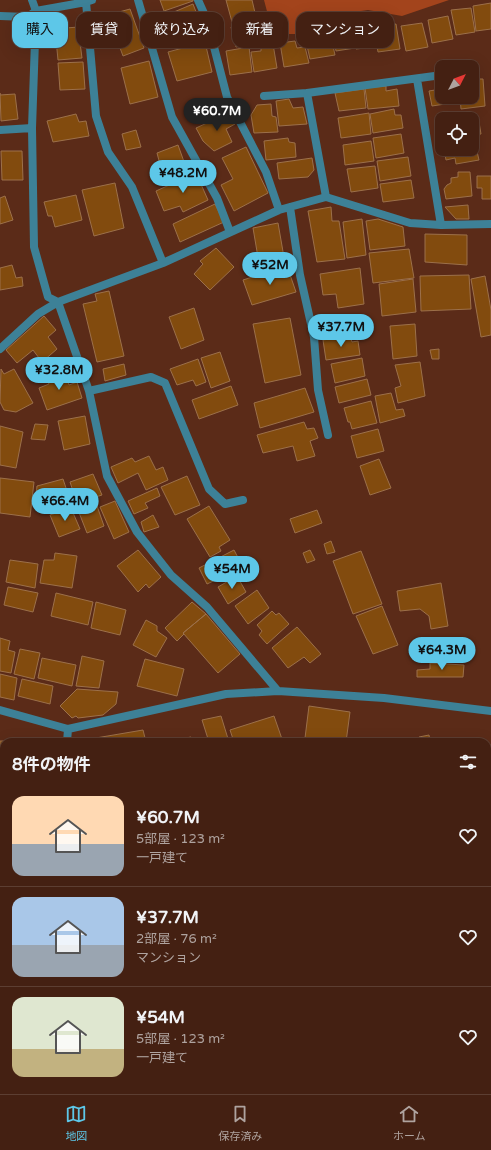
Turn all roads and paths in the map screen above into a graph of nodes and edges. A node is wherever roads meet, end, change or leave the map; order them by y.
1 (32, 0) edge
2 (138, 0) edge
3 (198, 0) edge
4 (89, 1) edge
5 (36, 11) junction
6 (0, 16) edge
7 (435, 76) edge
8 (417, 78) junction
9 (307, 93) junction
10 (264, 96) dead end
11 (32, 128) junction
12 (0, 130) edge
13 (326, 197) junction
14 (290, 207) junction
15 (279, 210) junction
16 (491, 224) edge
17 (441, 225) junction
18 (230, 232) junction
19 (163, 263) junction
20 (58, 302) junction
21 (0, 349) edge
22 (89, 391) junction
23 (328, 434) dead end
24 (243, 500) dead end
25 (278, 691) junction
26 (0, 710) edge
27 (491, 711) edge
28 (68, 729) junction
29 (67, 738) edge

1 - 5 street
2 - 18 street
3 - 15 street
4 - 5 street
4 - 19 street
5 - 6 street
5 - 11 street
7 - 8 street
8 - 9 street
8 - 17 street
9 - 10 street
9 - 13 street
11 - 12 street
11 - 20 street
13 - 14 street
13 - 17 street
14 - 15 street
14 - 23 street
15 - 18 street
16 - 17 street
18 - 19 street
19 - 20 street
20 - 21 street
20 - 22 street
22 - 24 street
22 - 25 street
25 - 27 street
25 - 28 street
26 - 28 street
28 - 29 street

